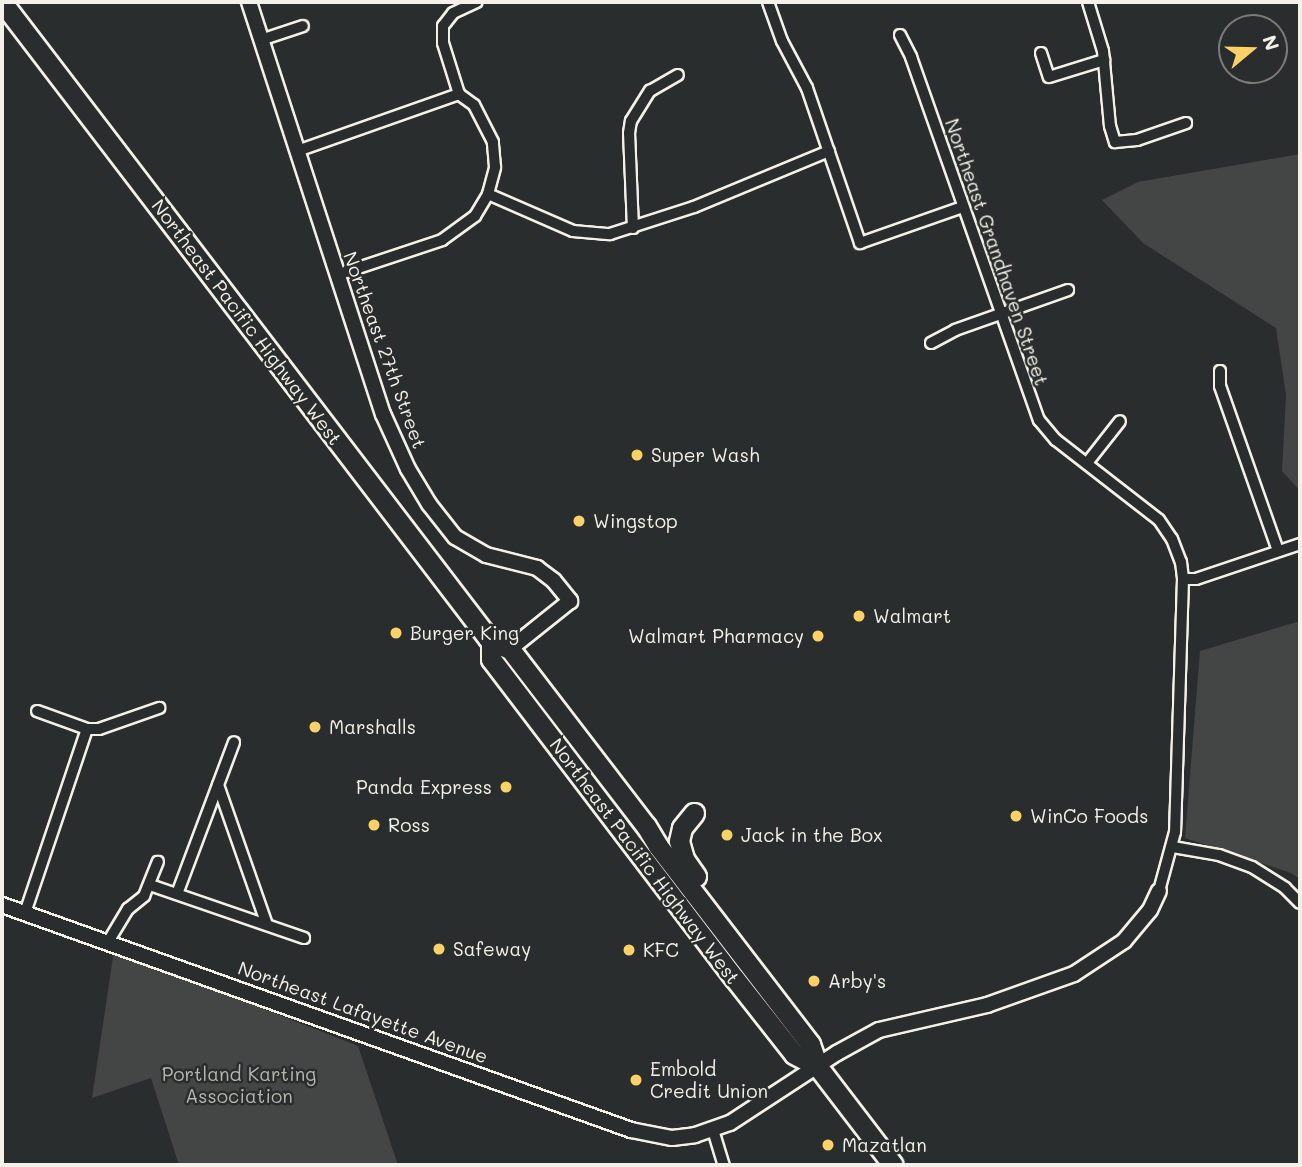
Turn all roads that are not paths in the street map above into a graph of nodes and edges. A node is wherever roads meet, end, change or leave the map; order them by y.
1 (2, 2) edge
2 (249, 2) edge
3 (477, 2) edge
4 (768, 2) edge
5 (1088, 2) edge
6 (303, 26) dead end
7 (900, 35) dead end
8 (261, 40) junction
9 (1041, 53) dead end
10 (1104, 60) junction
11 (678, 75) dead end
12 (459, 94) junction
13 (1186, 123) dead end
14 (297, 151) junction
15 (829, 151) junction
16 (488, 194) junction
17 (963, 207) junction
18 (633, 228) junction
19 (337, 275) junction
20 (1068, 290) dead end
21 (1000, 314) junction
22 (931, 343) dead end
23 (1220, 371) dead end
24 (1120, 421) dead end
25 (1087, 463) junction
26 (1300, 544) edge
27 (1278, 551) junction
28 (1183, 579) junction
29 (491, 642) junction
30 (510, 649) junction
31 (159, 708) dead end
32 (37, 711) dead end
33 (87, 729) junction
34 (234, 742) dead end
35 (580, 776) junction
36 (218, 785) junction
37 (694, 813) dead end
38 (646, 826) junction
39 (634, 846) junction
40 (1173, 847) junction
41 (158, 862) dead end
42 (150, 885) junction
43 (1159, 891) joint
44 (177, 894) junction
45 (1300, 903) edge
46 (2, 905) edge
47 (25, 913) junction
48 (267, 925) junction
49 (726, 936) junction
50 (304, 938) dead end
51 (108, 942) junction
52 (741, 955) junction
53 (818, 1067) junction
54 (713, 1130) junction
55 (724, 1165) edge
56 (893, 1165) edge

1 - 29 highway, Northeast Pacific Highway West
2 - 8 street, Northeast 27th Street
3 - 12 street
4 - 15 street
5 - 10 street
6 - 8 street
7 - 17 street, Northeast Grandhaven Street
8 - 14 street, Northeast 27th Street
9 - 10 street
10 - 13 street
11 - 18 street
12 - 14 street
12 - 16 street
14 - 19 street, Northeast 27th Street
15 - 17 street
15 - 18 street
16 - 18 street
16 - 19 street
17 - 21 street, Northeast Grandhaven Street
19 - 30 street, Northeast 27th Street
20 - 21 street
21 - 22 street
21 - 25 street, Northeast Grandhaven Street
23 - 27 street
24 - 25 street
25 - 28 street, Northeast Grandhaven Street
26 - 27 street
27 - 28 street
28 - 40 street, Northeast Grandhaven Street
29 - 30 highway
29 - 35 highway, Northeast Pacific Highway West
30 - 38 highway, Northeast Pacific Highway West
31 - 33 street
32 - 33 street
33 - 47 street
34 - 36 street
35 - 38 highway
35 - 39 highway, Northeast Pacific Highway West
36 - 44 street
36 - 48 street
37 - 52 highway
38 - 49 highway, Northeast Pacific Highway West
39 - 49 highway
39 - 53 highway, Northeast Pacific Highway West
40 - 43 street, Northeast Grandhaven Street
40 - 45 street
41 - 42 street
42 - 44 street
42 - 51 street
43 - 53 street, Northeast Lafayette Avenue
44 - 48 street
46 - 47 street, Northeast Lafayette Avenue
47 - 51 street, Northeast Lafayette Avenue
48 - 50 street
49 - 52 highway, Northeast Pacific Highway West
51 - 54 street, Northeast Lafayette Avenue
52 - 53 highway, Northeast Pacific Highway West
53 - 54 street, Northeast Lafayette Avenue
53 - 56 highway, Northeast Pacific Highway West
54 - 55 street

